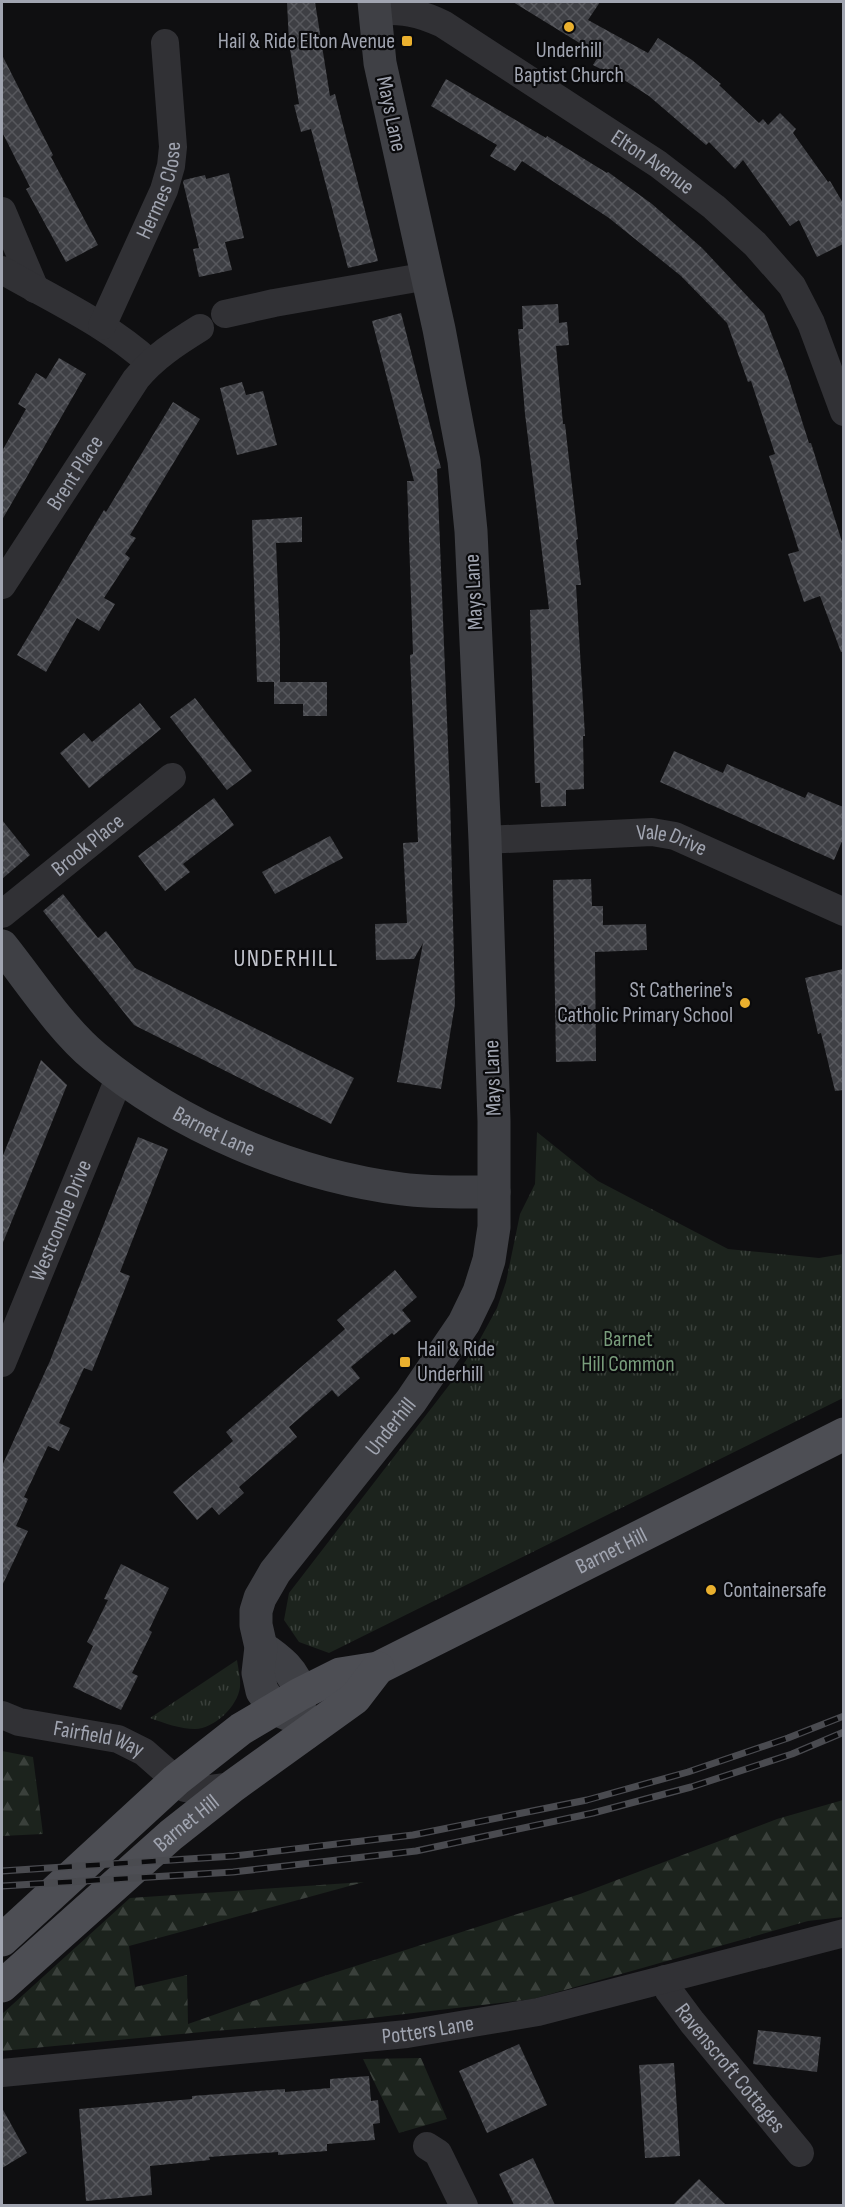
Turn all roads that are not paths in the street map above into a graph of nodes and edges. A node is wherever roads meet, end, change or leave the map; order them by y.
1 (374, 6) edge
2 (165, 43) dead end
3 (2, 211) edge
4 (2, 270) edge
5 (428, 276) junction
6 (35, 290) junction
7 (225, 314) dead end
8 (102, 326) junction
9 (200, 328) dead end
10 (150, 363) junction
11 (843, 412) edge
12 (2, 585) edge
13 (172, 777) dead end
14 (485, 840) junction
15 (843, 912) edge
16 (2, 914) edge
17 (2, 945) edge
18 (120, 1076) junction
19 (494, 1192) junction
20 (2, 1363) edge
21 (843, 1434) edge
22 (295, 1713) junction
23 (2, 1715) edge
24 (180, 1784) junction
25 (233, 1786) junction
26 (171, 1835) junction
27 (843, 1933) edge
28 (2, 1940) edge
29 (665, 1979) junction
30 (2, 1986) edge
31 (2, 2073) edge
32 (427, 2146) dead end
33 (800, 2153) dead end
34 (464, 2205) edge

1 - 5 street, Mays Lane
1 - 11 street, Elton Avenue
2 - 8 street, Hermes Close
3 - 6 street
4 - 6 street
5 - 7 street
5 - 14 street, Mays Lane
6 - 8 street
8 - 10 street
9 - 10 street, Brent Place
10 - 12 street, Brent Place
13 - 16 street, Brook Place
14 - 15 street, Vale Drive
14 - 19 street, Mays Lane
17 - 18 street, Barnet Lane
18 - 19 street, Barnet Lane
18 - 20 street, Westcombe Drive
19 - 22 street, Underhill
21 - 22 main road, Barnet Hill
22 - 24 main road, Barnet Hill
22 - 25 main road, Barnet Hill
23 - 24 street, Fairfield Way
24 - 25 street
24 - 26 street
24 - 28 main road, Barnet Hill
25 - 26 main road, Barnet Hill
26 - 30 main road, Barnet Hill
27 - 29 street, Potters Lane
29 - 31 street, Potters Lane
29 - 33 street, Ravenscroft Cottages
32 - 34 street

